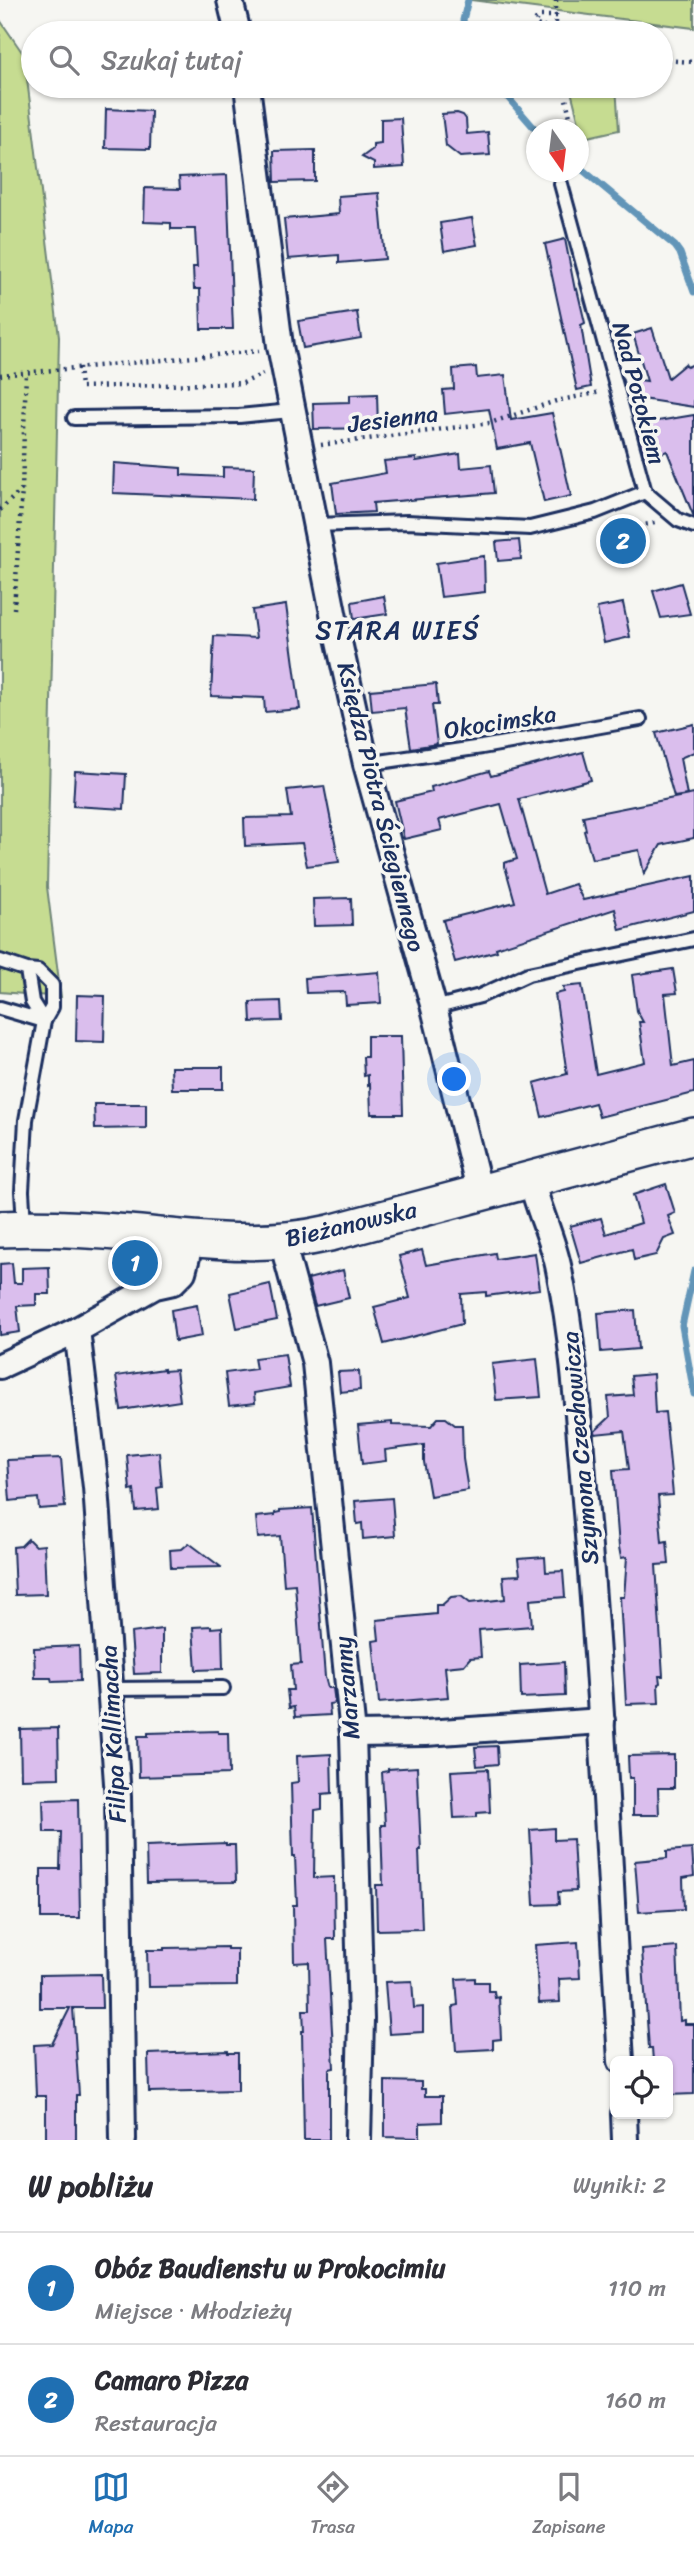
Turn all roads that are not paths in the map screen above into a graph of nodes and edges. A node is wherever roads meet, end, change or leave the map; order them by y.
1 (230, 0) edge
2 (235, 21) edge
3 (249, 98) edge
4 (561, 184) dead end
5 (291, 411) junction
6 (74, 418) dead end
7 (645, 492) junction
8 (315, 525) junction
9 (694, 526) edge
10 (640, 719) dead end
11 (366, 764) junction
12 (694, 939) edge
13 (0, 961) edge
14 (27, 970) junction
15 (0, 1008) edge
16 (434, 1008) junction
17 (44, 1021) junction
18 (694, 1136) edge
19 (531, 1179) junction
20 (480, 1193) junction
21 (12, 1228) edge
22 (178, 1237) junction
23 (282, 1241) junction
24 (77, 1330) junction
25 (0, 1366) edge
26 (111, 1689) junction
27 (223, 1689) dead end
28 (601, 1721) junction
29 (353, 1734) junction
30 (621, 2056) edge
31 (624, 2119) edge
32 (123, 2140) edge
33 (358, 2140) edge
34 (625, 2140) edge

1 - 2 street
3 - 5 street, Księdza Piotra Ściegiennego
4 - 7 lane, Nad Potokiem
5 - 6 lane
5 - 8 street, Księdza Piotra Ściegiennego
7 - 8 lane, Nad Potokiem
7 - 9 lane
8 - 11 street, Księdza Piotra Ściegiennego
10 - 11 lane, Okocimska
11 - 16 street, Księdza Piotra Ściegiennego
12 - 16 lane
13 - 14 lane
14 - 17 lane
14 - 17 lane
15 - 17 lane
16 - 20 street, Księdza Piotra Ściegiennego
17 - 21 lane
18 - 19 street, Bieżanowska
19 - 20 street, Bieżanowska
19 - 28 street, Szymona Czechowicza
20 - 23 street, Bieżanowska
21 - 22 street, Bieżanowska
22 - 23 street, Bieżanowska
22 - 24 street
23 - 29 street, Marzanny
24 - 25 street
24 - 26 street, Filipa Kallimacha
26 - 27 lane
26 - 32 street, Filipa Kallimacha
28 - 29 street
28 - 30 street, Szymona Czechowicza
29 - 33 street, Marzanny
31 - 34 street

